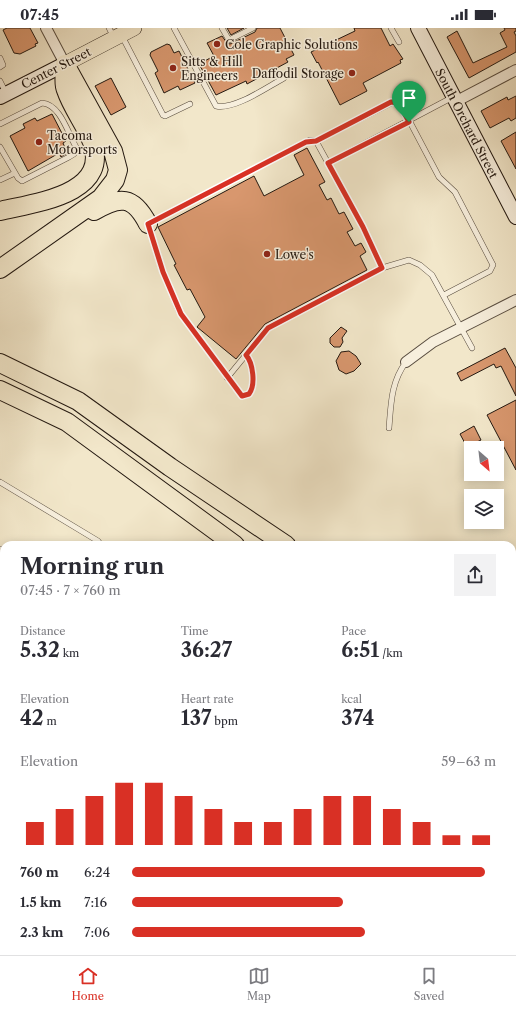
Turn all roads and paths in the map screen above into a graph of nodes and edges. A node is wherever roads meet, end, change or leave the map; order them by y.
1 (46, 28) edge
2 (174, 28) edge
3 (222, 28) edge
4 (253, 28) edge
5 (390, 28) edge
6 (418, 28) edge
7 (120, 32) edge
8 (399, 42) dead end
9 (0, 58) edge
10 (65, 64) junction
11 (0, 67) edge
12 (516, 70) edge
13 (284, 78) dead end
14 (0, 81) edge
15 (3, 96) edge
16 (454, 99) junction
17 (190, 104) dead end
18 (409, 122) junction
19 (0, 124) edge
20 (316, 141) junction
21 (0, 146) edge
22 (328, 163) junction
23 (15, 173) junction
24 (0, 180) edge
25 (0, 211) edge
26 (516, 217) edge
27 (72, 219) junction
28 (148, 224) junction
29 (382, 268) junction
30 (0, 269) edge
31 (444, 295) junction
32 (516, 300) edge
33 (461, 328) junction
34 (472, 348) dead end
35 (246, 355) junction
36 (406, 362) joint
37 (0, 363) edge
38 (227, 378) junction
39 (0, 390) edge
40 (389, 428) dead end
41 (107, 452) junction
42 (170, 467) junction
43 (0, 482) edge
44 (98, 541) edge
45 (209, 541) edge
46 (229, 541) edge
47 (259, 541) edge
48 (280, 541) edge

1 - 10 street
2 - 13 lane
3 - 4 lane
5 - 8 lane
6 - 16 main road, South Orchard Street
7 - 10 main road, Center Street
7 - 17 lane
9 - 11 lane
10 - 15 main road, Center Street
10 - 25 highway
10 - 27 highway
12 - 16 street
14 - 15 lane
16 - 18 lane
16 - 26 main road, South Orchard Street
18 - 20 lane
18 - 22 lane
18 - 31 lane
19 - 23 lane
20 - 22 lane
20 - 28 lane
21 - 23 lane
22 - 29 lane
23 - 24 lane
27 - 28 highway
27 - 30 highway
28 - 38 lane
29 - 31 lane
29 - 35 lane
31 - 33 lane
32 - 33 street
33 - 34 lane
33 - 36 street
35 - 38 lane
35 - 38 lane
36 - 40 lane
37 - 42 highway
39 - 41 highway
41 - 45 highway
41 - 46 highway
42 - 47 highway
42 - 48 highway
43 - 44 lane

